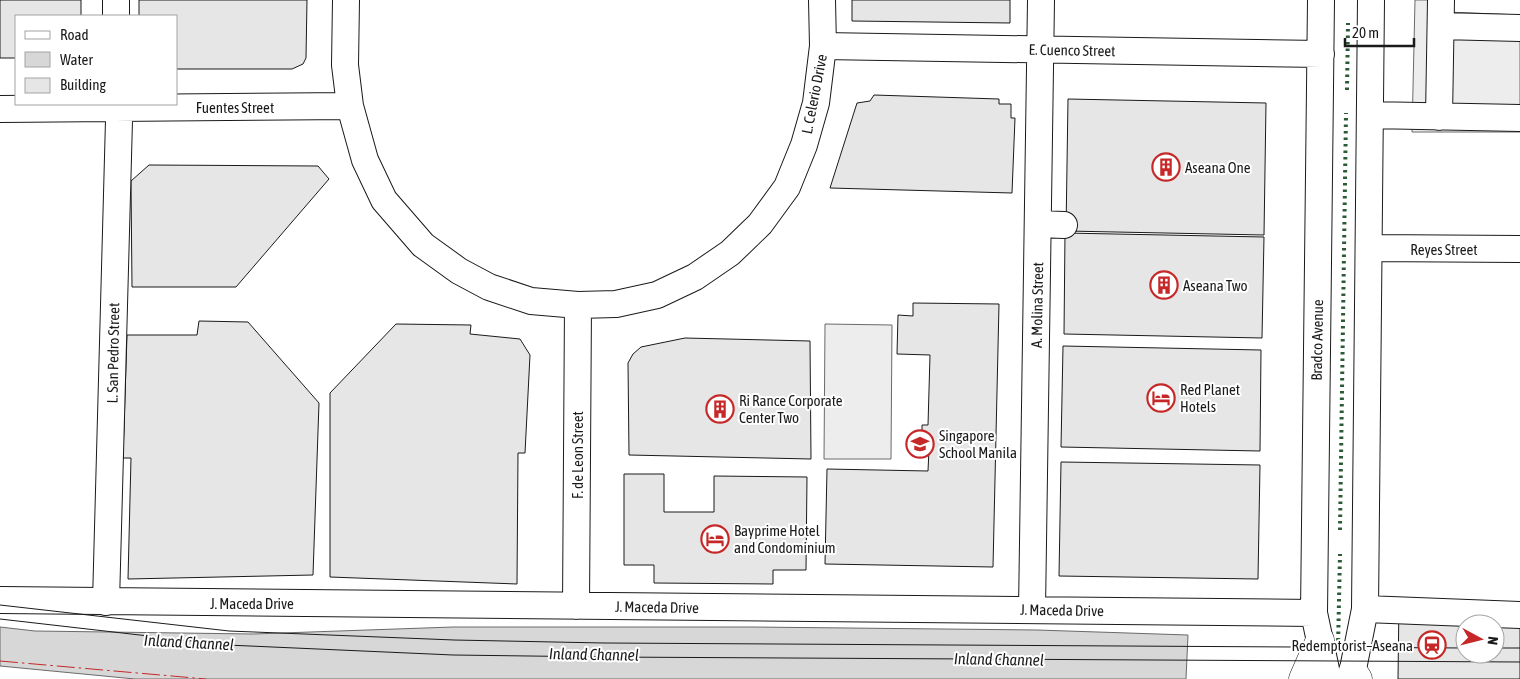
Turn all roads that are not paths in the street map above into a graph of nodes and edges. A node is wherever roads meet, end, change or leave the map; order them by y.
1 (116, 0) edge
2 (346, 0) edge
3 (822, 0) edge
4 (1041, 0) edge
5 (1322, 0) edge
6 (1372, 0) edge
7 (1441, 0) edge
8 (116, 15) edge
9 (1441, 26) junction
10 (1520, 28) edge
11 (823, 46) junction
12 (1040, 50) junction
13 (1321, 54) junction
14 (117, 106) edge
15 (350, 106) junction
16 (0, 109) edge
17 (1370, 115) junction
18 (1439, 116) junction
19 (1520, 118) edge
20 (1038, 224) junction
21 (1064, 225) dead end
22 (1369, 248) junction
23 (1520, 249) edge
24 (578, 305) junction
25 (0, 600) edge
26 (106, 602) junction
27 (576, 606) junction
28 (1032, 610) junction
29 (1365, 610) junction
30 (1314, 613) junction
31 (1520, 615) edge
32 (1320, 640) junction
33 (1348, 677) edge
34 (1303, 679) edge

1 - 8 street
2 - 15 street, L. Celerio Drive
3 - 11 street, L. Celerio Drive
4 - 12 street, A. Molina Street
5 - 13 street, Bradco Avenue
6 - 17 street, Bradco Avenue
7 - 9 street
9 - 10 street
9 - 18 street
11 - 12 street, E. Cuenco Street
11 - 24 street, L. Celerio Drive
12 - 13 street, E. Cuenco Street
12 - 20 street, A. Molina Street
13 - 30 street, Bradco Avenue
14 - 15 street, Fuentes Street
14 - 16 street, Fuentes Street
14 - 26 street, L. San Pedro Street
15 - 24 street, L. Celerio Drive
17 - 18 street
17 - 22 street, Bradco Avenue
18 - 19 street
20 - 21 street
20 - 28 street, A. Molina Street
22 - 23 street, Reyes Street
22 - 29 street, Bradco Avenue
24 - 27 street, F. de Leon Street
25 - 26 street, J. Maceda Drive
26 - 27 street, J. Maceda Drive
27 - 28 street, J. Maceda Drive
28 - 30 street, J. Maceda Drive
29 - 31 street
29 - 33 street, Bradco Avenue
30 - 32 street, Bradco Avenue
32 - 33 street, Bradco Avenue
32 - 34 highway

